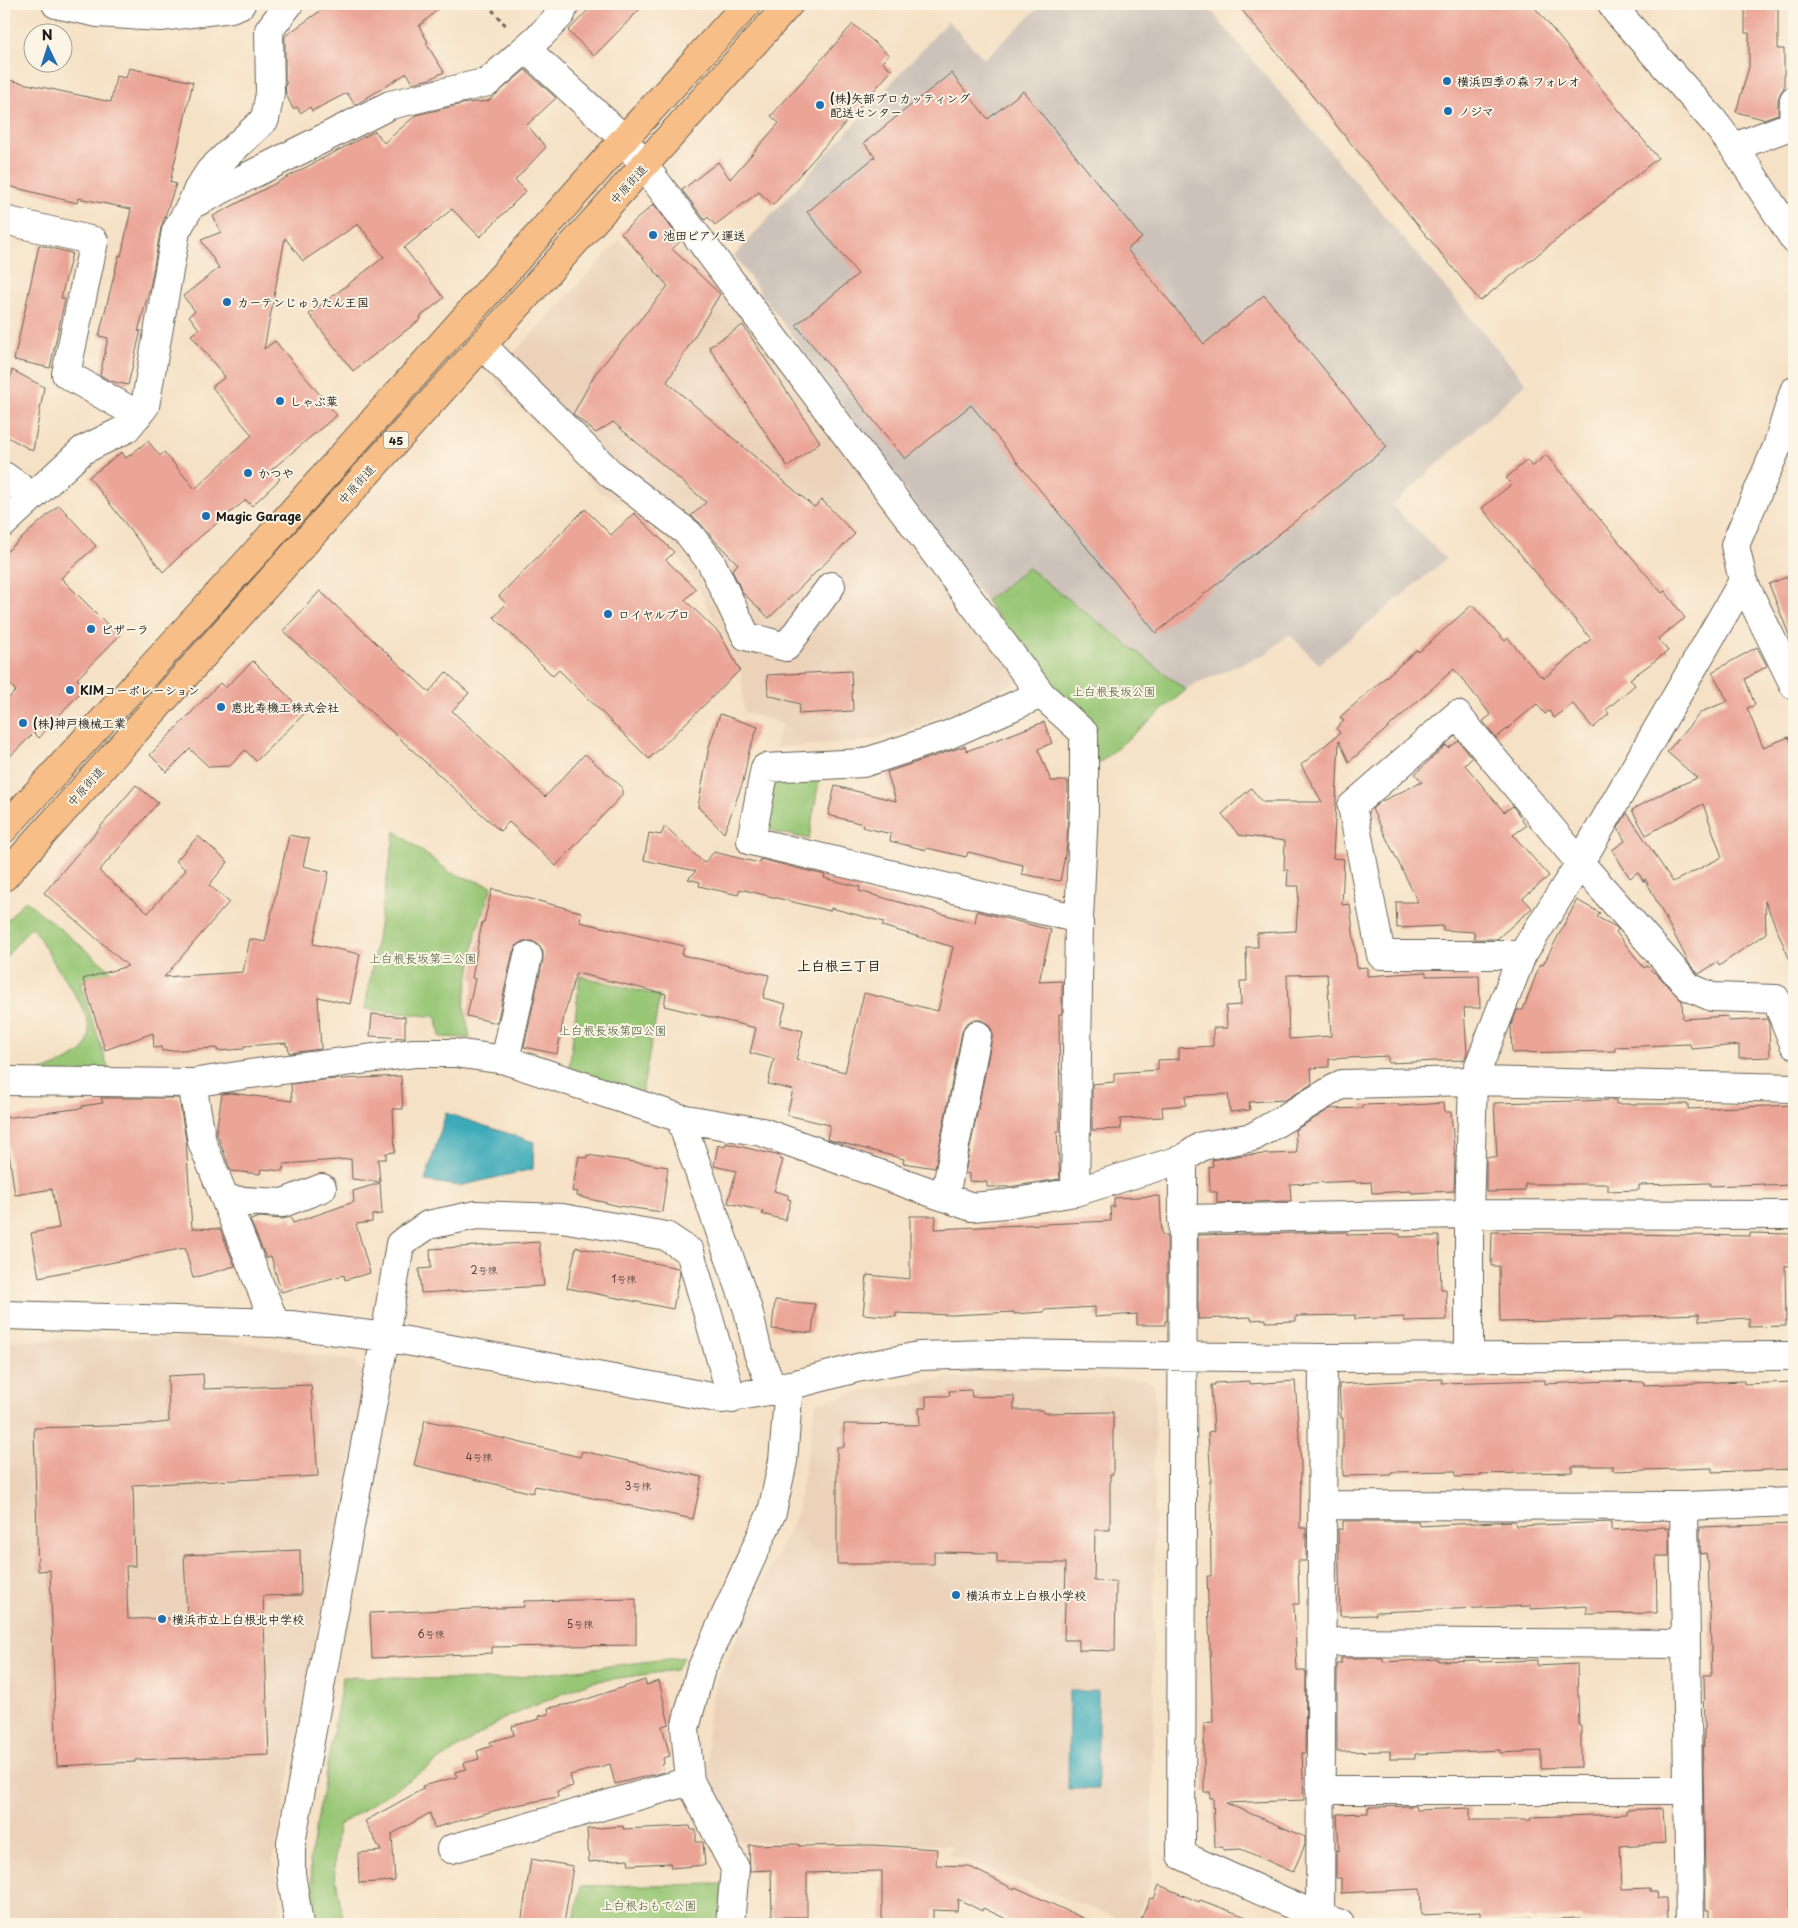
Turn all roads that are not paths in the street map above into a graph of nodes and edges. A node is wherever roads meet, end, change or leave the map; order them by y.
1 (56, 4) edge
2 (241, 4) edge
3 (288, 4) edge
4 (565, 4) edge
5 (747, 4) edge
6 (790, 4) edge
7 (1612, 4) edge
8 (526, 49) junction
9 (1794, 100) edge
10 (624, 139) junction
11 (1734, 147) junction
12 (644, 167) junction
13 (191, 205) junction
14 (4, 220) edge
15 (1794, 238) edge
16 (482, 345) junction
17 (1794, 391) edge
18 (138, 415) junction
19 (4, 476) edge
20 (32, 496) junction
21 (4, 522) edge
22 (1743, 581) junction
23 (831, 586) dead end
24 (1794, 685) edge
25 (1041, 694) junction
26 (4, 829) edge
27 (1580, 863) junction
28 (4, 877) edge
29 (1079, 919) junction
30 (1522, 955) junction
31 (528, 956) dead end
32 (977, 1035) dead end
33 (1794, 1044) edge
34 (505, 1060) junction
35 (4, 1081) edge
36 (1473, 1081) junction
37 (192, 1084) junction
38 (1794, 1088) edge
39 (680, 1118) junction
40 (1183, 1159) junction
41 (322, 1188) dead end
42 (1075, 1192) junction
43 (945, 1196) junction
44 (226, 1200) junction
45 (1468, 1214) junction
46 (1794, 1215) edge
47 (1182, 1219) junction
48 (4, 1315) edge
49 (275, 1323) junction
50 (385, 1337) junction
51 (1182, 1356) junction
52 (1794, 1356) edge
53 (1469, 1357) junction
54 (1323, 1358) junction
55 (781, 1388) junction
56 (732, 1399) junction
57 (1794, 1502) edge
58 (1323, 1505) junction
59 (1684, 1506) junction
60 (1322, 1642) junction
61 (1686, 1644) junction
62 (690, 1781) junction
63 (1320, 1790) junction
64 (1688, 1790) junction
65 (451, 1849) dead end
66 (1313, 1919) edge
67 (299, 1924) edge
68 (730, 1924) edge
69 (1690, 1924) edge

1 - 2 street
3 - 13 street
4 - 8 street
5 - 10 main road, 45
6 - 12 main road, 中原街道 / 45
7 - 11 street
8 - 10 street
8 - 13 street
9 - 11 street
10 - 12 street
10 - 26 main road, 45
11 - 15 street
12 - 16 main road, 中原街道 / 45
12 - 25 street
13 - 18 street
14 - 18 street
16 - 23 street
16 - 28 main road, 中原街道 / 45
17 - 22 street
18 - 20 street
19 - 20 street
20 - 21 street
22 - 24 street
22 - 27 street
25 - 29 street
25 - 29 street
27 - 30 street
27 - 30 street
27 - 33 street
29 - 42 street
30 - 36 street
31 - 34 street
32 - 43 street
34 - 37 street
34 - 39 street
35 - 37 street
36 - 38 street
36 - 40 street
36 - 45 street
37 - 44 street
39 - 43 street
39 - 55 street
40 - 42 street
40 - 47 street
41 - 44 street
42 - 43 street
44 - 49 street
45 - 46 street
45 - 47 street
45 - 53 street
47 - 51 street
48 - 49 street
49 - 50 street
50 - 56 street
50 - 56 street
50 - 67 street
51 - 54 street
51 - 55 street
51 - 66 street
52 - 53 street
53 - 54 street
54 - 58 street
55 - 56 street
55 - 62 street
57 - 59 street
58 - 59 street
58 - 60 street
59 - 61 street
60 - 61 street
60 - 63 street
61 - 64 street
62 - 65 street
62 - 68 street
63 - 64 street
63 - 66 street
64 - 69 street

